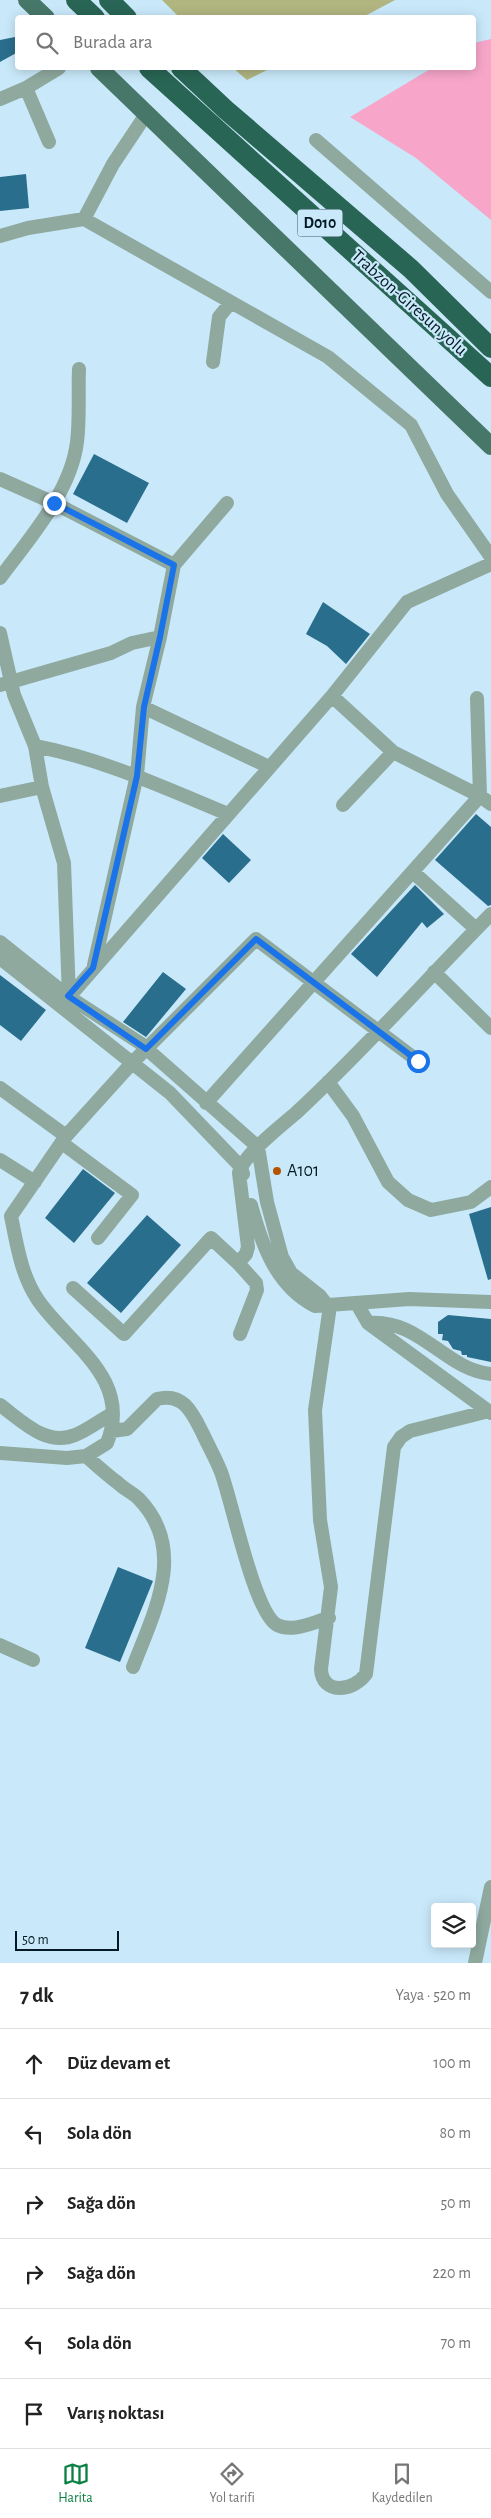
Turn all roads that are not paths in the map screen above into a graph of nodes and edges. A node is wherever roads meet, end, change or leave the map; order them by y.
1 (27, 0) edge
2 (76, 0) edge
3 (109, 0) edge
4 (43, 15) edge
5 (92, 15) edge
6 (124, 15) edge
7 (57, 70) edge
8 (101, 70) edge
9 (151, 70) edge
10 (183, 70) edge
11 (26, 88) junction
12 (0, 100) edge
13 (147, 114) junction
14 (316, 140) dead end
15 (49, 142) dead end
16 (84, 219) junction
17 (0, 236) edge
18 (411, 269) junction
19 (390, 286) junction
20 (491, 292) edge
21 (231, 302) junction
22 (491, 331) edge
23 (491, 348) edge
24 (213, 362) dead end
25 (79, 369) dead end
26 (491, 378) edge
27 (491, 392) edge
28 (491, 446) edge
29 (0, 478) edge
30 (54, 503) junction
31 (227, 503) dead end
32 (491, 557) edge
33 (491, 564) edge
34 (174, 565) junction
35 (0, 578) edge
36 (0, 633) edge
37 (160, 637) junction
38 (6, 683) edge
39 (332, 696) junction
40 (477, 698) dead end
41 (144, 707) junction
42 (36, 746) junction
43 (393, 752) junction
44 (269, 767) junction
45 (137, 776) junction
46 (42, 787) junction
47 (0, 796) edge
48 (486, 800) edge
49 (343, 805) dead end
50 (228, 814) junction
51 (413, 872) junction
52 (491, 914) edge
53 (476, 929) junction
54 (0, 942) edge
55 (0, 958) edge
56 (93, 968) junction
57 (434, 972) junction
58 (314, 983) junction
59 (68, 996) junction
60 (491, 1028) edge
61 (377, 1032) junction
62 (146, 1049) junction
63 (418, 1061) dead end
64 (132, 1063) junction
65 (328, 1082) junction
66 (0, 1088) edge
67 (206, 1103) junction
68 (64, 1140) junction
69 (258, 1147) junction
70 (0, 1160) edge
71 (240, 1167) junction
72 (35, 1182) junction
73 (491, 1187) edge
74 (98, 1238) dead end
75 (238, 1263) junction
76 (73, 1288) dead end
77 (491, 1302) edge
78 (357, 1304) junction
79 (329, 1306) junction
80 (368, 1323) junction
81 (240, 1334) dead end
82 (491, 1374) edge
83 (0, 1405) edge
84 (490, 1412) edge
85 (112, 1414) junction
86 (112, 1432) junction
87 (0, 1453) edge
88 (86, 1456) junction
89 (329, 1618) junction
90 (0, 1646) edge
91 (32, 1660) dead end
92 (133, 1666) dead end
93 (491, 1887) edge
94 (475, 1963) edge

1 - 4 main road
2 - 5 highway
3 - 6 highway
7 - 11 street
8 - 13 main road
9 - 19 highway, Trabzon-Giresun yolu / D010
10 - 18 highway, Trabzon-Giresun yolu / D010
11 - 12 street
11 - 15 street
13 - 16 street
13 - 28 main road
14 - 20 street
16 - 17 street
16 - 21 street
18 - 22 highway
18 - 23 highway, Trabzon-Giresun yolu / D010
19 - 26 highway, Trabzon-Giresun yolu / D010
19 - 27 highway
21 - 24 street
21 - 32 street
25 - 30 street
29 - 30 street
30 - 34 street
30 - 35 street
31 - 34 street
33 - 39 street
34 - 37 street
36 - 38 street
37 - 38 street
37 - 41 street
38 - 42 street
39 - 43 street
39 - 44 street
40 - 48 street
41 - 44 street
41 - 45 street
42 - 45 street
42 - 46 street
43 - 48 street
43 - 49 street
44 - 50 street
45 - 50 street
45 - 56 street
46 - 47 street
46 - 59 street
48 - 51 street
50 - 56 street
51 - 53 street
51 - 58 street
52 - 53 street
53 - 57 street
54 - 59 street
55 - 64 street
56 - 59 street
57 - 60 street
57 - 61 street
58 - 61 street
58 - 62 street
58 - 67 street
59 - 62 street
61 - 63 street
61 - 65 street
62 - 64 street
62 - 67 street
64 - 68 street
64 - 71 street
65 - 69 street
65 - 73 street
66 - 68 street
67 - 69 street
68 - 72 street
68 - 74 street
69 - 71 street
69 - 79 street
70 - 72 street
71 - 75 street
71 - 79 street
72 - 85 street
75 - 76 street
75 - 81 street
77 - 78 street
78 - 79 street
78 - 80 street
79 - 89 street
80 - 82 street
80 - 84 street
83 - 85 street
84 - 89 street
85 - 86 street
86 - 88 street
86 - 89 street
87 - 88 street
88 - 92 street
90 - 91 street
93 - 94 street

